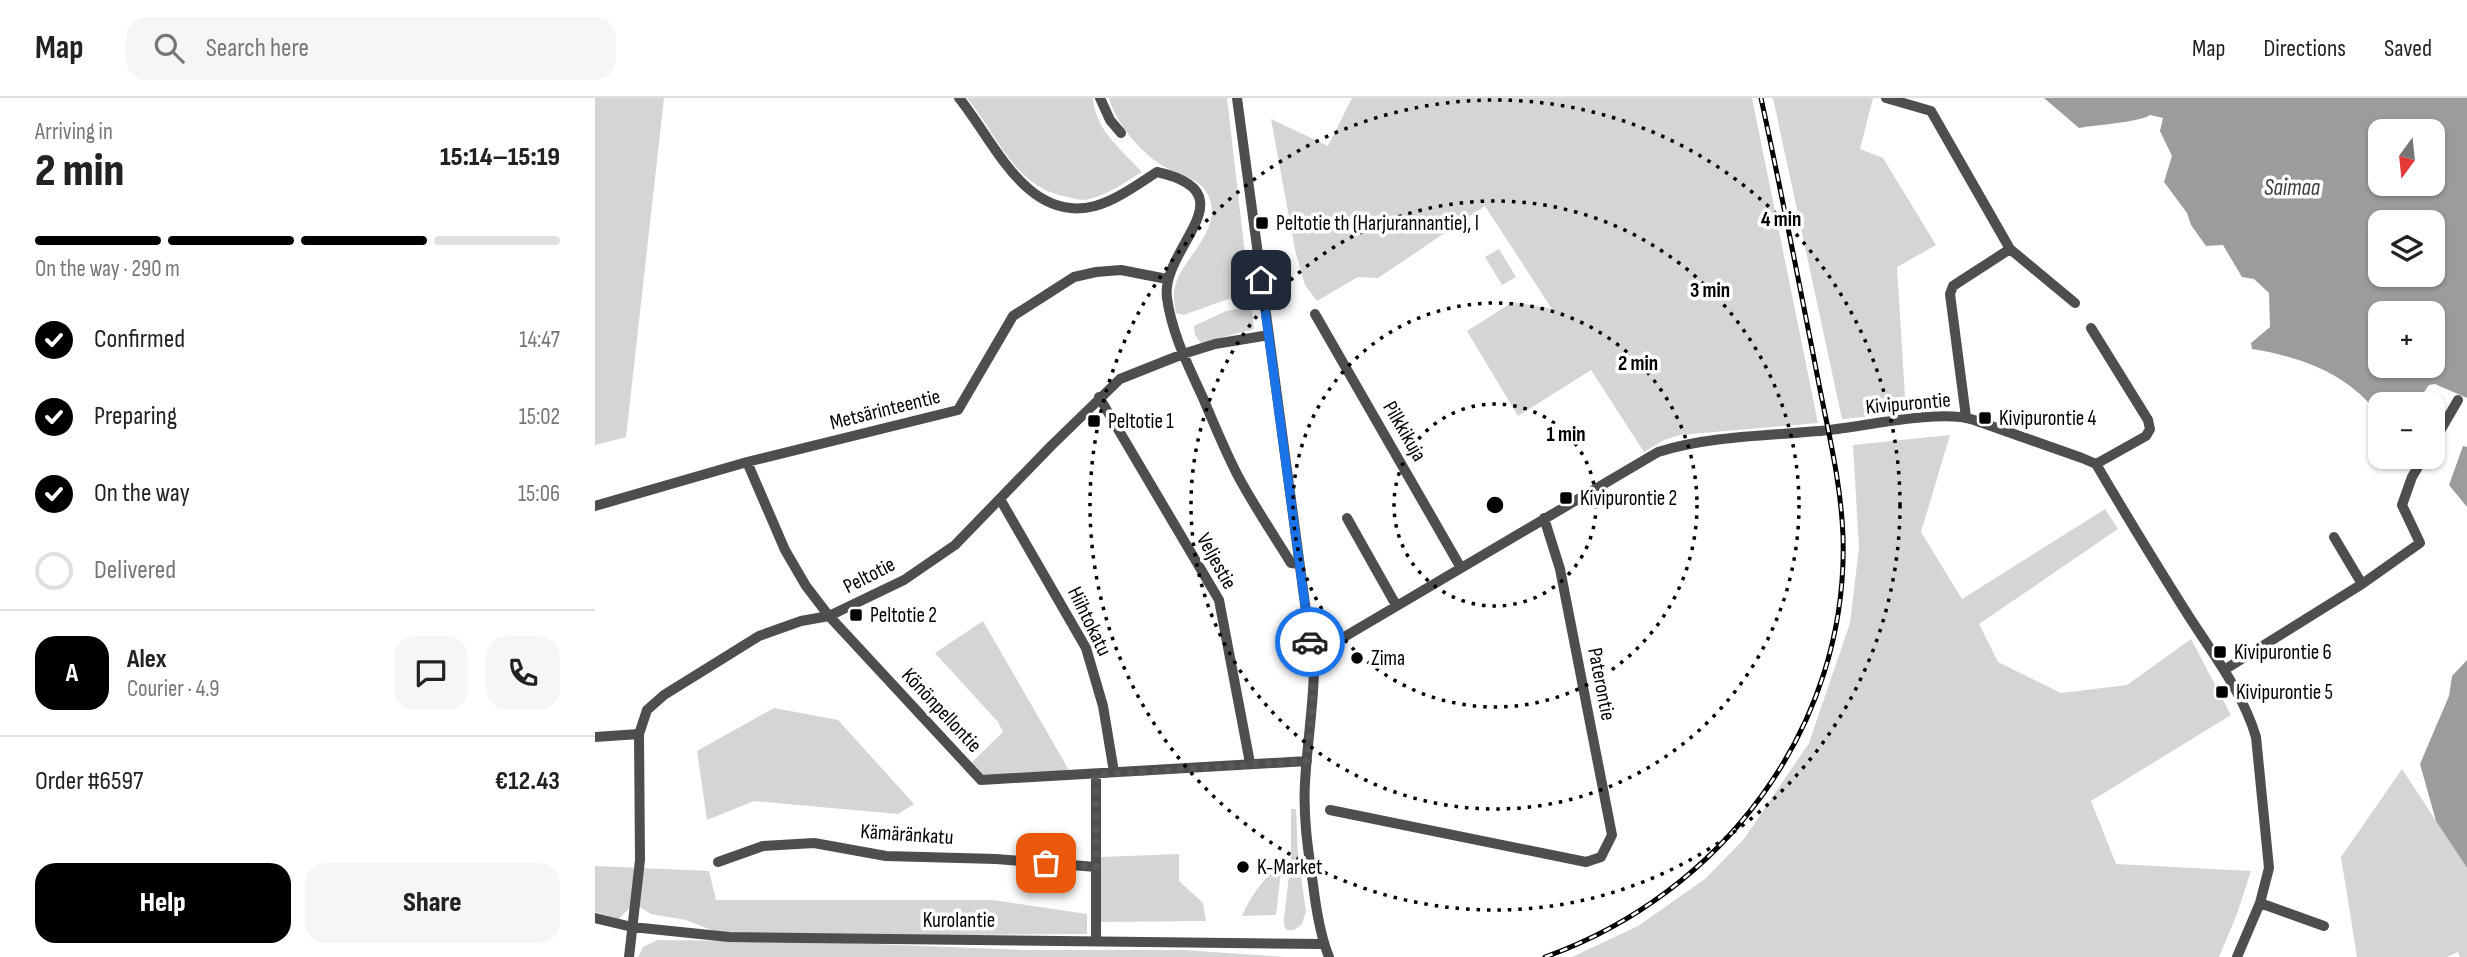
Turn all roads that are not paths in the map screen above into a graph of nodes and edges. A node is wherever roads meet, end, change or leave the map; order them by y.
1 (959, 98) edge
2 (1100, 98) edge
3 (1237, 98) edge
4 (1887, 98) edge
5 (1121, 133) dead end
6 (2010, 250) junction
7 (1167, 279) junction
8 (2075, 303) dead end
9 (1315, 314) dead end
10 (2091, 328) dead end
11 (1269, 335) junction
12 (1182, 354) junction
13 (1099, 397) junction
14 (2458, 400) dead end
15 (1966, 417) junction
16 (2445, 422) edge
17 (747, 462) junction
18 (2095, 464) junction
19 (2417, 469) edge
20 (1000, 499) junction
21 (595, 506) edge
22 (1347, 518) dead end
23 (1544, 518) junction
24 (2334, 537) dead end
25 (1299, 564) junction
26 (1461, 568) junction
27 (2362, 584) junction
28 (1396, 605) junction
29 (828, 616) junction
30 (1311, 650) junction
31 (2224, 670) junction
32 (639, 734) junction
33 (595, 737) edge
34 (1307, 761) junction
35 (1250, 764) junction
36 (1114, 772) junction
37 (1096, 775) junction
38 (1331, 810) dead end
39 (718, 862) dead end
40 (1096, 867) junction
41 (2260, 902) junction
42 (595, 918) edge
43 (2324, 926) dead end
44 (632, 927) junction
45 (1096, 940) junction
46 (1324, 944) junction
47 (629, 957) edge
48 (1329, 957) edge
49 (2237, 957) edge

1 - 7 street
2 - 5 street
3 - 11 street
4 - 6 street
6 - 8 street
6 - 15 street
7 - 12 street
7 - 17 street, Metsärinteentie
9 - 26 street, Pilkkikuja
10 - 18 street
11 - 12 street, Peltotie
11 - 25 street
12 - 13 street, Peltotie
12 - 25 street
13 - 20 street, Peltotie
13 - 35 street, Veljestie
14 - 16 street
15 - 18 street, Kivipurontie
15 - 23 street, Kivipurontie
17 - 21 street, Metsärinteentie
17 - 29 street, Könönpellontie
18 - 31 street
19 - 27 street
20 - 29 street, Peltotie
20 - 36 street, Hiihtokatu
22 - 28 street
23 - 26 street, Kivipurontie
23 - 38 street, Paterontie
24 - 27 street
25 - 30 street
26 - 28 street, Kivipurontie
27 - 31 street
28 - 30 street, Kivipurontie
29 - 32 street, Peltotie
29 - 37 street, Könönpellontie
30 - 34 street
31 - 41 street
32 - 33 street
32 - 44 street, Peltotie
34 - 35 street, Könönpellontie
34 - 46 street
35 - 36 street, Könönpellontie
36 - 37 street, Könönpellontie
37 - 40 street
39 - 40 street, Kämäränkatu
40 - 45 street
41 - 43 street
41 - 49 street
42 - 44 street, Kurolantie
44 - 45 street, Kurolantie
44 - 47 street, Peltotie
45 - 46 street, Kurolantie
46 - 48 street

